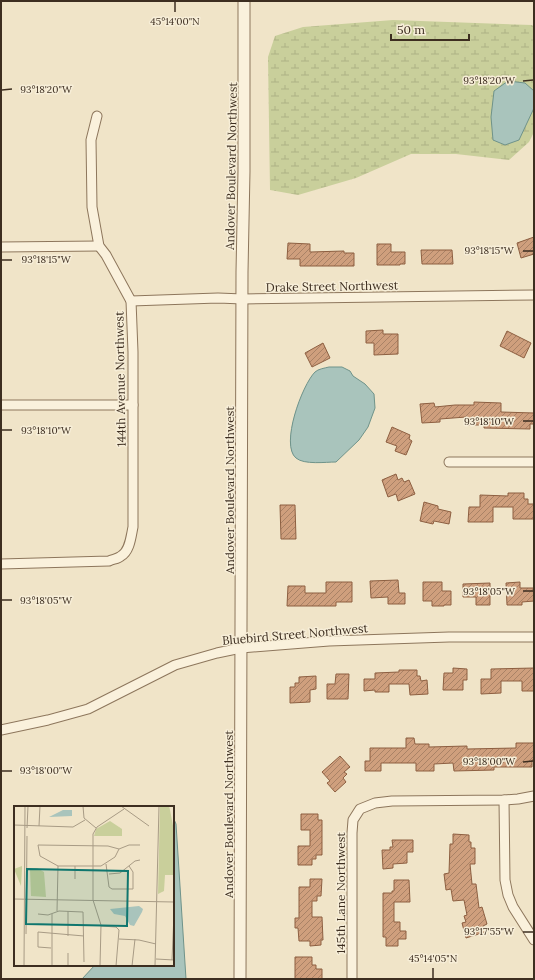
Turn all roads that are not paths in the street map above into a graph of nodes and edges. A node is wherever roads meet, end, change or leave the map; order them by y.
1 (244, 1) edge
2 (97, 116) dead end
3 (1, 246) edge
4 (99, 246) junction
5 (534, 295) edge
6 (243, 299) junction
7 (131, 301) junction
8 (1, 405) edge
9 (133, 405) junction
10 (449, 462) dead end
11 (534, 462) edge
12 (1, 564) edge
13 (534, 637) edge
14 (241, 648) junction
15 (1, 730) edge
16 (534, 796) edge
17 (504, 800) junction
18 (534, 940) edge
19 (240, 979) edge
20 (352, 979) edge

1 - 6 street, Andover Boulevard Northwest
2 - 4 street, 144th Avenue Northwest
3 - 4 street
4 - 7 street, 144th Avenue Northwest
5 - 6 street, Drake Street Northwest
6 - 7 street, Drake Street Northwest
6 - 14 street, Andover Boulevard Northwest
7 - 9 street, 144th Avenue Northwest
8 - 9 street
9 - 12 street, 144th Avenue Northwest
10 - 11 street
13 - 14 street, Bluebird Street Northwest
14 - 15 street, Bluebird Street Northwest
14 - 19 street, Andover Boulevard Northwest
16 - 17 street
17 - 18 street
17 - 20 street, 145th Lane Northwest

